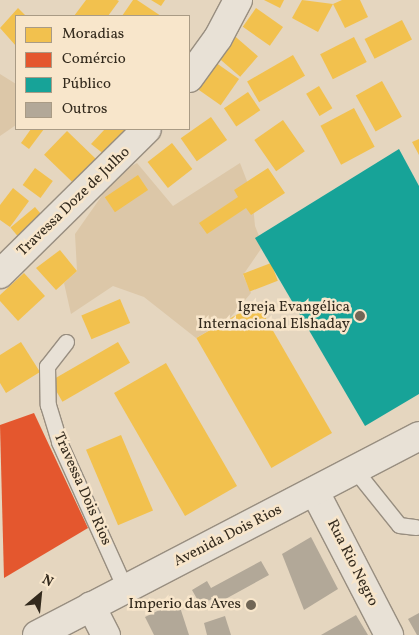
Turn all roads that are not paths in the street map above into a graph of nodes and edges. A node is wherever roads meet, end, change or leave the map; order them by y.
1 (238, 0) edge
2 (190, 76) edge
3 (146, 130) edge
4 (0, 274) edge
5 (66, 342) dead end
6 (419, 436) edge
7 (355, 470) junction
8 (315, 492) junction
9 (416, 528) dead end
10 (125, 588) junction
11 (91, 606) junction
12 (37, 635) edge
13 (106, 635) edge
14 (389, 635) edge

1 - 2 street
3 - 4 street, Travessa Doze de Julho
5 - 10 lane, Travessa Dois Rios
6 - 7 street, Avenida Dois Rios
7 - 8 street, Avenida Dois Rios
7 - 9 lane
8 - 10 street, Avenida Dois Rios
8 - 14 street, Rua Rio Negro
10 - 11 street, Avenida Dois Rios
11 - 12 street, Avenida Dois Rios
11 - 13 street

